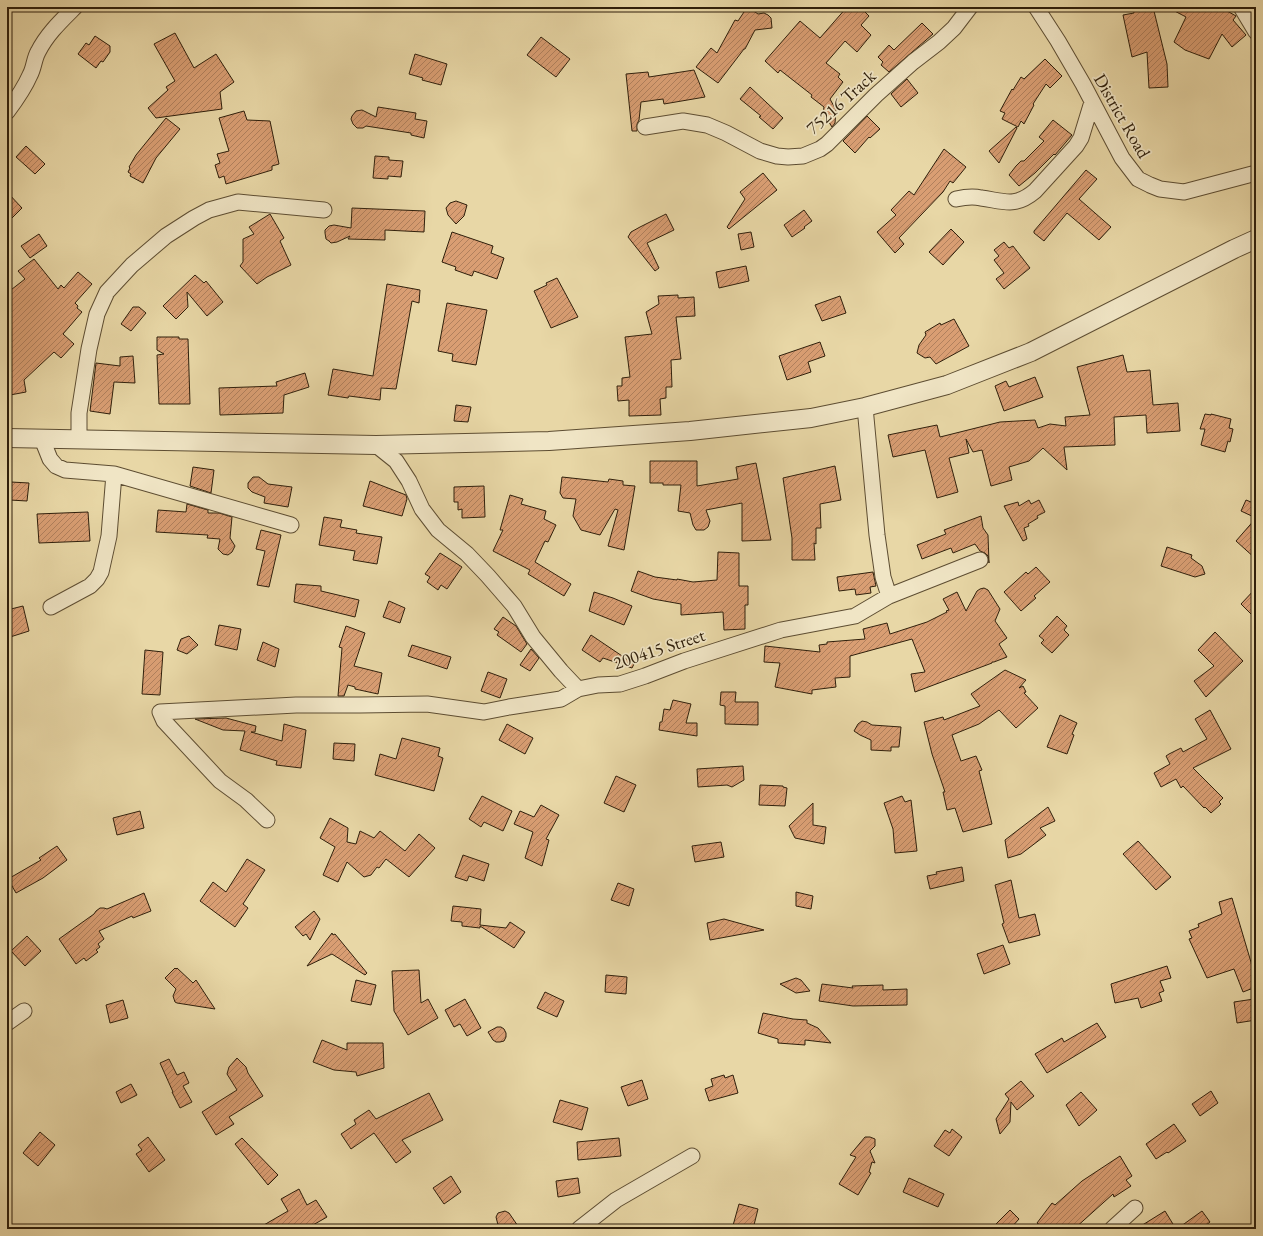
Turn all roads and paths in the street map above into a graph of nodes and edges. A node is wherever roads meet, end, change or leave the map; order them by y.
1 (74, 7) edge
2 (970, 7) edge
3 (1036, 7) edge
4 (1241, 7) edge
5 (1256, 32) edge
6 (1092, 102) junction
7 (7, 112) edge
8 (645, 127) dead end
9 (1256, 173) edge
10 (956, 198) dead end
11 (324, 210) dead end
12 (1256, 229) edge
13 (1256, 239) edge
14 (1234, 249) junction
15 (865, 406) junction
16 (7, 438) edge
17 (42, 439) junction
18 (79, 439) junction
19 (376, 445) junction
20 (114, 474) junction
21 (291, 525) dead end
22 (980, 560) dead end
23 (889, 596) junction
24 (51, 607) dead end
25 (578, 689) junction
26 (267, 820) dead end
27 (24, 1011) dead end
28 (7, 1023) edge
29 (692, 1156) dead end
30 (1135, 1208) dead end
31 (579, 1229) edge
32 (1112, 1229) edge

1 - 7 street
2 - 8 street, 75216 Track
3 - 6 street, District Road
4 - 5 street
6 - 9 street, District Road
6 - 10 street
11 - 18 street
12 - 14 street
13 - 14 street
14 - 15 street
15 - 19 street
15 - 23 street
16 - 17 street
17 - 18 street
17 - 20 street
18 - 19 street
19 - 25 street
20 - 21 street
20 - 24 street
22 - 23 street, 200415 Street
23 - 25 street, 200415 Street
25 - 26 street, 200415 Street
27 - 28 street
29 - 31 street
30 - 32 street

